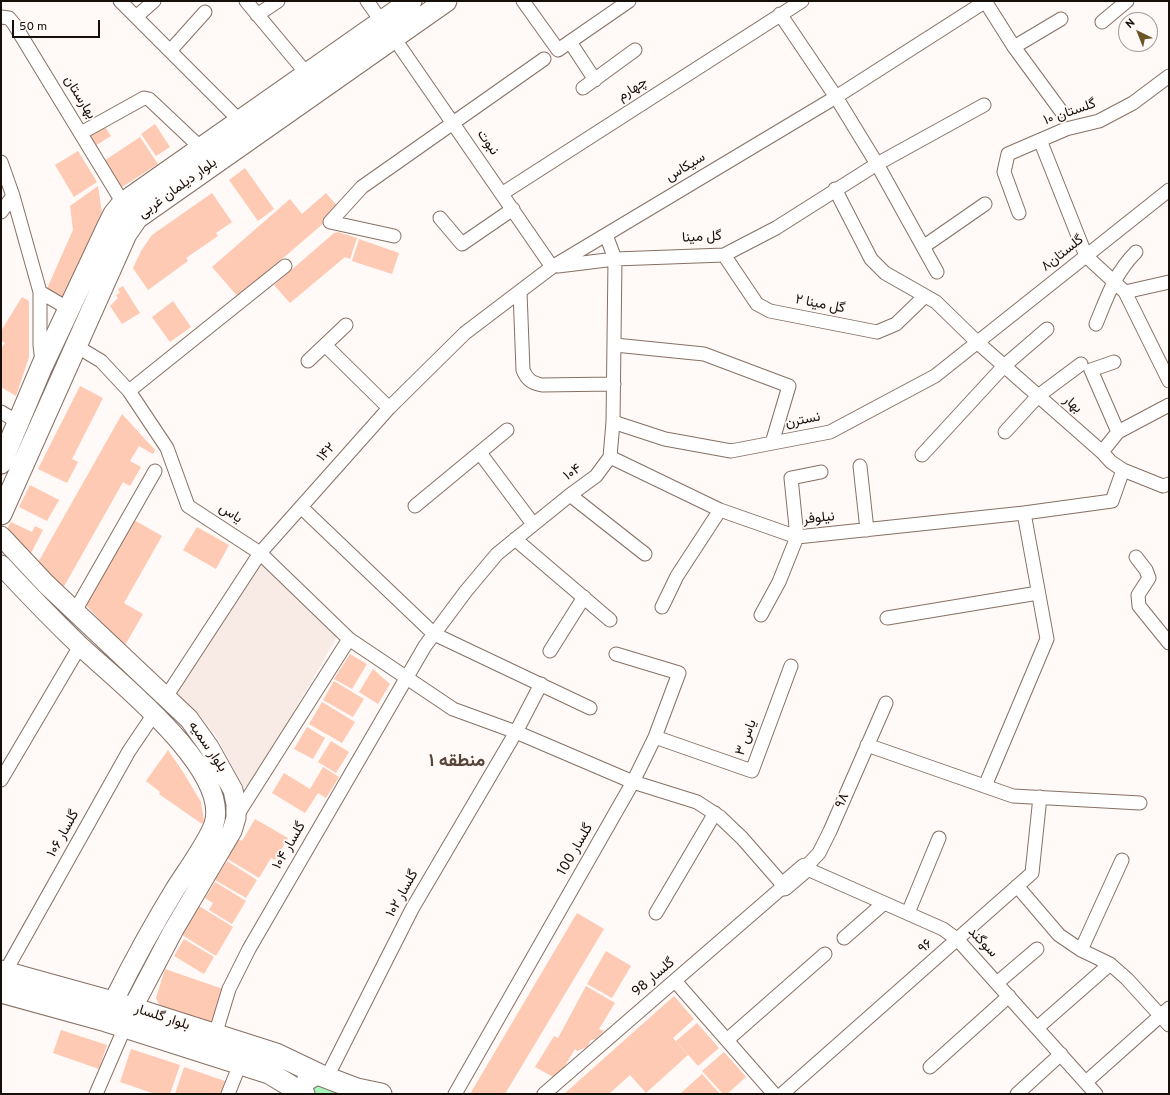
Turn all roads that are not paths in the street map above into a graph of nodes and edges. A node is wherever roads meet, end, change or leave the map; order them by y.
1 (120, 1) edge
2 (154, 1) edge
3 (246, 1) edge
4 (278, 1) edge
5 (368, 1) edge
6 (411, 1) edge
7 (446, 1) edge
8 (523, 1) edge
9 (629, 1) edge
10 (802, 1) edge
11 (986, 1) edge
12 (1127, 1) edge
13 (205, 12) dead end
14 (780, 14) junction
15 (257, 15) junction
16 (136, 17) junction
17 (1, 18) edge
18 (1061, 19) dead end
19 (1102, 22) dead end
20 (388, 30) junction
21 (570, 42) junction
22 (1014, 47) junction
23 (636, 50) dead end
24 (170, 51) junction
25 (544, 59) dead end
26 (307, 74) junction
27 (1169, 76) edge
28 (595, 80) junction
29 (583, 88) dead end
30 (836, 97) junction
31 (984, 105) dead end
32 (1061, 111) dead end
33 (240, 121) junction
34 (453, 123) junction
35 (81, 133) junction
36 (1040, 140) junction
37 (201, 148) junction
38 (1, 162) edge
39 (877, 164) junction
40 (835, 189) junction
41 (1169, 190) edge
42 (502, 193) junction
43 (13, 196) junction
44 (123, 203) junction
45 (985, 204) dead end
46 (513, 209) junction
47 (1, 212) edge
48 (1019, 213) dead end
49 (440, 218) dead end
50 (606, 235) junction
51 (394, 236) dead end
52 (922, 247) junction
53 (1136, 252) dead end
54 (724, 255) junction
55 (1086, 256) junction
56 (615, 259) junction
57 (285, 266) dead end
58 (552, 267) junction
59 (937, 272) dead end
60 (1113, 281) junction
61 (1169, 282) edge
62 (40, 292) junction
63 (520, 292) junction
64 (1125, 292) junction
65 (925, 296) junction
66 (69, 310) junction
67 (1096, 324) dead end
68 (346, 325) dead end
69 (1047, 329) dead end
70 (977, 342) junction
71 (325, 345) junction
72 (615, 345) junction
73 (76, 346) junction
74 (308, 361) dead end
75 (1114, 362) dead end
76 (1080, 364) dead end
77 (42, 366) junction
78 (1004, 366) junction
79 (63, 375) junction
80 (1169, 381) edge
81 (614, 384) junction
82 (129, 391) junction
83 (1038, 396) junction
84 (1169, 405) edge
85 (388, 408) junction
86 (10, 417) edge
87 (613, 422) junction
88 (508, 430) dead end
89 (1005, 432) dead end
90 (1118, 432) junction
91 (772, 443) junction
92 (1102, 452) junction
93 (480, 453) junction
94 (922, 455) dead end
95 (610, 457) junction
96 (1, 463) edge
97 (860, 466) dead end
98 (1123, 470) junction
99 (155, 471) dead end
100 (821, 472) dead end
101 (1169, 484) edge
102 (570, 495) junction
103 (415, 506) dead end
104 (301, 507) junction
105 (720, 510) junction
106 (1024, 513) junction
107 (1, 514) edge
108 (533, 524) junction
109 (867, 530) junction
110 (1, 536) edge
111 (797, 537) junction
112 (515, 539) junction
113 (260, 553) junction
114 (645, 554) dead end
115 (1136, 557) dead end
116 (1, 565) edge
117 (1038, 592) junction
118 (584, 597) junction
119 (662, 607) dead end
120 (75, 611) junction
121 (761, 615) dead end
122 (887, 618) dead end
123 (610, 620) dead end
124 (94, 631) junction
125 (434, 634) junction
126 (349, 639) junction
127 (1169, 643) edge
128 (80, 646) junction
129 (550, 651) dead end
130 (616, 654) dead end
131 (791, 666) dead end
132 (405, 679) junction
133 (541, 684) junction
134 (166, 697) junction
135 (886, 703) dead end
136 (590, 708) dead end
137 (154, 714) junction
138 (516, 732) junction
139 (654, 737) junction
140 (867, 745) junction
141 (1, 780) edge
142 (633, 782) junction
143 (985, 786) junction
144 (1040, 797) junction
145 (1140, 803) dead end
146 (715, 813) junction
147 (236, 818) junction
148 (938, 838) dead end
149 (1122, 860) dead end
150 (805, 868) junction
151 (784, 886) junction
152 (1018, 886) junction
153 (884, 903) junction
154 (656, 913) dead end
155 (908, 914) junction
156 (844, 938) dead end
157 (958, 940) junction
158 (1037, 949) dead end
159 (1081, 950) junction
160 (825, 954) dead end
161 (1110, 964) junction
162 (2, 978) edge
163 (675, 981) junction
164 (997, 983) junction
165 (1009, 996) junction
166 (119, 1015) junction
167 (1166, 1017) edge
168 (1037, 1028) junction
169 (215, 1035) junction
170 (727, 1040) junction
171 (1060, 1054) junction
172 (240, 1064) junction
173 (930, 1067) dead end
174 (324, 1076) junction
175 (1086, 1082) junction
176 (359, 1092) edge
177 (96, 1094) edge
178 (228, 1094) edge
179 (304, 1094) edge
180 (381, 1094) edge
181 (455, 1094) edge
182 (544, 1094) edge
183 (774, 1094) edge
184 (782, 1094) edge
185 (1017, 1094) edge
186 (1096, 1094) edge

1 - 16 street
2 - 16 street
3 - 15 street
4 - 15 street
5 - 20 street, نبوت
6 - 20 main road, بلوار دیلمان غربی
7 - 20 main road, بلوار دیلمان غربی
8 - 21 street
9 - 21 street
10 - 14 street, چهارم
11 - 22 street
11 - 30 street, سیکاس
12 - 19 street
13 - 24 street
14 - 30 street
14 - 42 street, چهارم
15 - 26 street
16 - 24 street
17 - 35 street, بهارستان
18 - 22 street
20 - 26 main road, بلوار دیلمان غربی
20 - 34 street, نبوت
20 - 73 main road, بلوار دیلمان غربی
21 - 28 street
22 - 32 street
23 - 28 street
24 - 33 street
25 - 34 street
26 - 33 main road, بلوار دیلمان غربی
27 - 36 street, گلستان ۱۰
28 - 29 street
30 - 39 street
30 - 50 street, سیکاس
31 - 39 street, گل مینا
33 - 37 main road, بلوار دیلمان غربی
34 - 42 street, نبوت
34 - 51 street
35 - 37 street
35 - 44 street, بهارستان
36 - 48 street, گلستان ۱۰
36 - 55 street
37 - 44 main road, بلوار دیلمان غربی
38 - 43 street
39 - 40 street, گل مینا
39 - 52 street
40 - 54 street, گل مینا
40 - 65 street, بهار
41 - 55 street, گلستان۸
42 - 46 street, نبوت
43 - 47 street
43 - 62 street
44 - 66 main road, بلوار دیلمان غربی
45 - 52 street
46 - 49 street
46 - 58 street, نبوت
50 - 56 street
50 - 58 street, سیکاس
52 - 59 street
53 - 60 street
54 - 56 street, گل مینا
54 - 65 street, گل مینا ۲
55 - 60 street
55 - 70 street, گلستان۸
56 - 58 street, گل مینا
56 - 72 street
57 - 82 street
58 - 63 street, ۱۴۲
60 - 64 street
60 - 67 street
61 - 64 street
62 - 66 street
62 - 77 street
63 - 81 street
63 - 85 street, ۱۴۲
64 - 80 street
65 - 70 street, بهار
66 - 77 main road, بلوار دیلمان غربی
68 - 71 street
69 - 78 street
70 - 78 street, بهار
70 - 91 street, نسترن
71 - 74 street
71 - 85 street
72 - 81 street
72 - 91 street
73 - 79 main road, بلوار دیلمان غربی
73 - 82 street, یاس
75 - 90 street
76 - 83 street
77 - 79 main road
77 - 86 main road, بلوار دیلمان غربی
78 - 83 street, بهار
78 - 94 street
79 - 107 main road, بلوار دیلمان غربی
81 - 87 street
82 - 113 street, یاس
83 - 89 street
83 - 92 street, بهار
84 - 90 street
85 - 104 street, ۱۴۲
86 - 96 main road, بلوار دیلمان غربی
87 - 91 street, نسترن
87 - 95 street
88 - 93 street
90 - 92 street
92 - 98 street, بهار
93 - 103 street
93 - 108 street
95 - 102 street, ۱۰۴
95 - 105 street, نیلوفر
97 - 109 street
98 - 101 street, بهار
98 - 106 street, نیلوفر
99 - 120 street
100 - 111 street
102 - 108 street, ۱۰۴
102 - 114 street
104 - 113 street, ۱۴۲
104 - 125 street
105 - 111 street, نیلوفر
105 - 119 street
106 - 109 street, نیلوفر
106 - 117 street
108 - 112 street, ۱۰۴
109 - 111 street, نیلوفر
110 - 120 main road, بلوار سمیه
111 - 121 street
112 - 118 street
112 - 125 street, ۱۰۴
113 - 126 street, یاس
113 - 134 street, ۱۴۲
115 - 127 street
116 - 128 main road, بلوار سمیه
117 - 122 street
117 - 143 street
118 - 123 street
118 - 129 street
120 - 124 main road, بلوار سمیه
124 - 128 main road
124 - 134 main road, بلوار سمیه
125 - 132 street, ۱۰۴
125 - 133 street
126 - 132 street, یاس
126 - 147 street
128 - 137 main road, بلوار سمیه
128 - 141 street
130 - 139 street, گلسار 100
131 - 139 street, یاس ۳
132 - 138 street, یاس
132 - 169 street, گلسار ۱۰۴
133 - 136 street
133 - 138 street, گلسار ۱۰۲
134 - 137 main road
134 - 147 main road, بلوار سمیه
135 - 140 street, ۹۸
137 - 162 street, گلسار ۱۰۶
137 - 166 main road, بلوار سمیه
138 - 142 street, یاس
138 - 174 street, گلسار ۱۰۲
139 - 142 street, گلسار 100
140 - 143 street
140 - 150 street, ۹۸
142 - 146 street, یاس
142 - 181 street, گلسار 100
143 - 144 street
144 - 145 street
144 - 152 street, ۹۶
146 - 151 street, یاس
146 - 154 street
147 - 166 main road, بلوار سمیه
148 - 155 street
149 - 159 street
150 - 151 main road, ۹۸
150 - 153 street, سوگند
151 - 163 street, گلسار 98
152 - 157 street, ۹۶
152 - 159 street
153 - 155 street, سوگند
153 - 156 street
155 - 157 street, سوگند
157 - 164 street, سوگند
157 - 184 street, ۹۶
158 - 164 street
159 - 161 street
160 - 170 street
161 - 167 street
161 - 168 street
162 - 166 main road, بلوار گلسار
163 - 170 street
163 - 182 street, گلسار 98
164 - 165 street, سوگند
165 - 168 street, سوگند
165 - 173 street
166 - 169 main road, بلوار گلسار
166 - 172 main road, بلوار گلسار
166 - 177 street
167 - 175 street
168 - 171 street, سوگند
169 - 174 main road, بلوار گلسار
170 - 183 street
171 - 175 street, سوگند
171 - 185 street
172 - 178 street
172 - 179 main road, بلوار گلسار
174 - 176 main road, بلوار گلسار
174 - 179 main road
175 - 186 street, سوگند
176 - 180 main road

